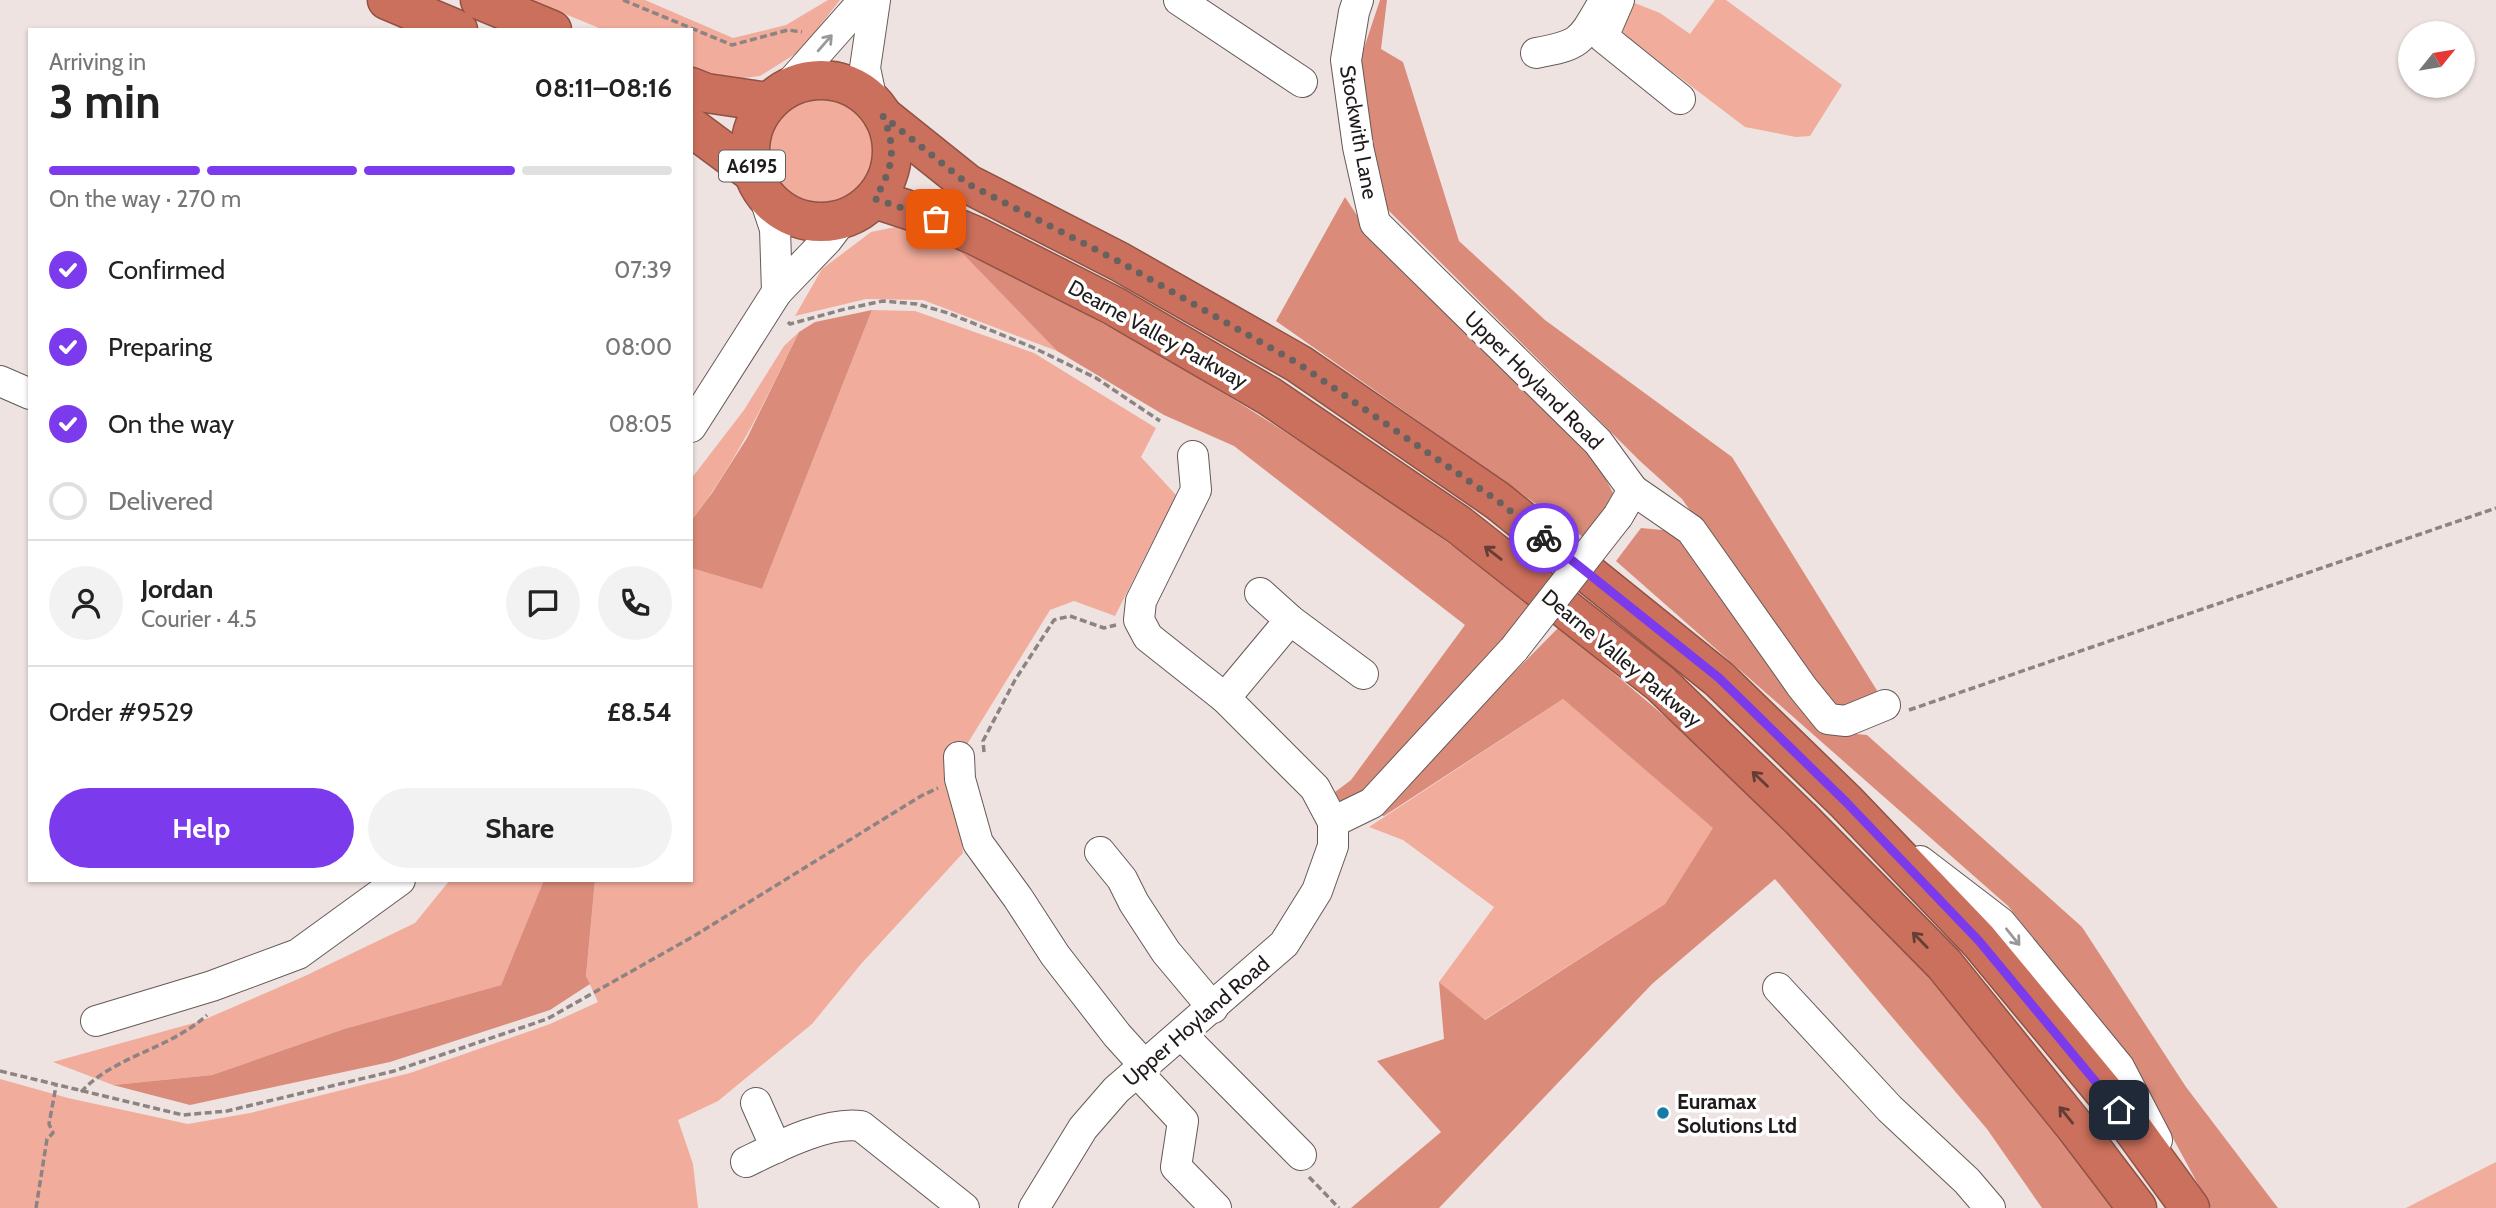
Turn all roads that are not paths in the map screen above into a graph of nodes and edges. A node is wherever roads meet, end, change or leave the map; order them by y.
1 (387, 0) edge
2 (480, 0) edge
3 (864, 0) edge
4 (876, 0) edge
5 (1179, 0) edge
6 (1358, 0) edge
7 (1605, 0) edge
8 (1619, 0) edge
9 (453, 28) edge
10 (547, 28) edge
11 (1536, 53) dead end
12 (1302, 82) dead end
13 (693, 88) edge
14 (778, 95) junction
15 (1680, 99) dead end
16 (878, 108) junction
17 (693, 129) edge
18 (758, 183) junction
19 (875, 199) junction
20 (843, 219) junction
21 (1375, 223) joint
22 (772, 301) junction
23 (0, 381) edge
24 (28, 393) edge
25 (693, 424) edge
26 (1194, 456) dead end
27 (1625, 503) junction
28 (1260, 593) dead end
29 (1290, 620) junction
30 (1363, 674) dead end
31 (1225, 698) junction
32 (1878, 708) road end
33 (959, 768) road end
34 (1333, 822) junction
35 (1100, 852) dead end
36 (397, 882) edge
37 (1778, 988) dead end
38 (1213, 1008) junction
39 (96, 1021) dead end
40 (1182, 1035) junction
41 (1141, 1069) junction
42 (756, 1103) dead end
43 (776, 1148) junction
44 (1301, 1155) dead end
45 (746, 1162) dead end
46 (964, 1208) edge
47 (1034, 1208) edge
48 (1216, 1208) edge
49 (1990, 1208) edge
50 (2137, 1208) edge
51 (2191, 1208) edge

1 - 9 highway
2 - 10 highway
14 -> 3 street
4 - 16 street
5 - 12 street
6 - 21 street, Stockwith Lane
7 - 11 street
8 - 15 street
13 - 14 highway
14 - 16 highway
14 - 18 highway, A6195
16 - 19 highway
16 -> 51 highway, Dearne Valley Parkway
17 - 18 highway, A6195
18 - 20 highway, A6195
18 - 22 street
19 - 20 highway, A6195
50 -> 19 highway, Dearne Valley Parkway
20 - 22 street
21 - 27 street, Upper Hoyland Road
22 - 25 street
23 - 24 street
26 - 31 street
27 - 32 street, Upper Hoyland Road
27 - 34 street, bridge
28 - 29 street
29 - 30 street
29 - 31 street
31 - 34 street
33 - 41 street
34 - 38 street, Upper Hoyland Road
35 - 38 street
36 - 39 street
37 - 49 street
38 - 40 street, Upper Hoyland Road
40 - 41 street, Upper Hoyland Road
40 - 44 street
41 - 47 street, Upper Hoyland Road
41 - 48 street
42 - 43 street
43 - 45 street
43 - 46 street

